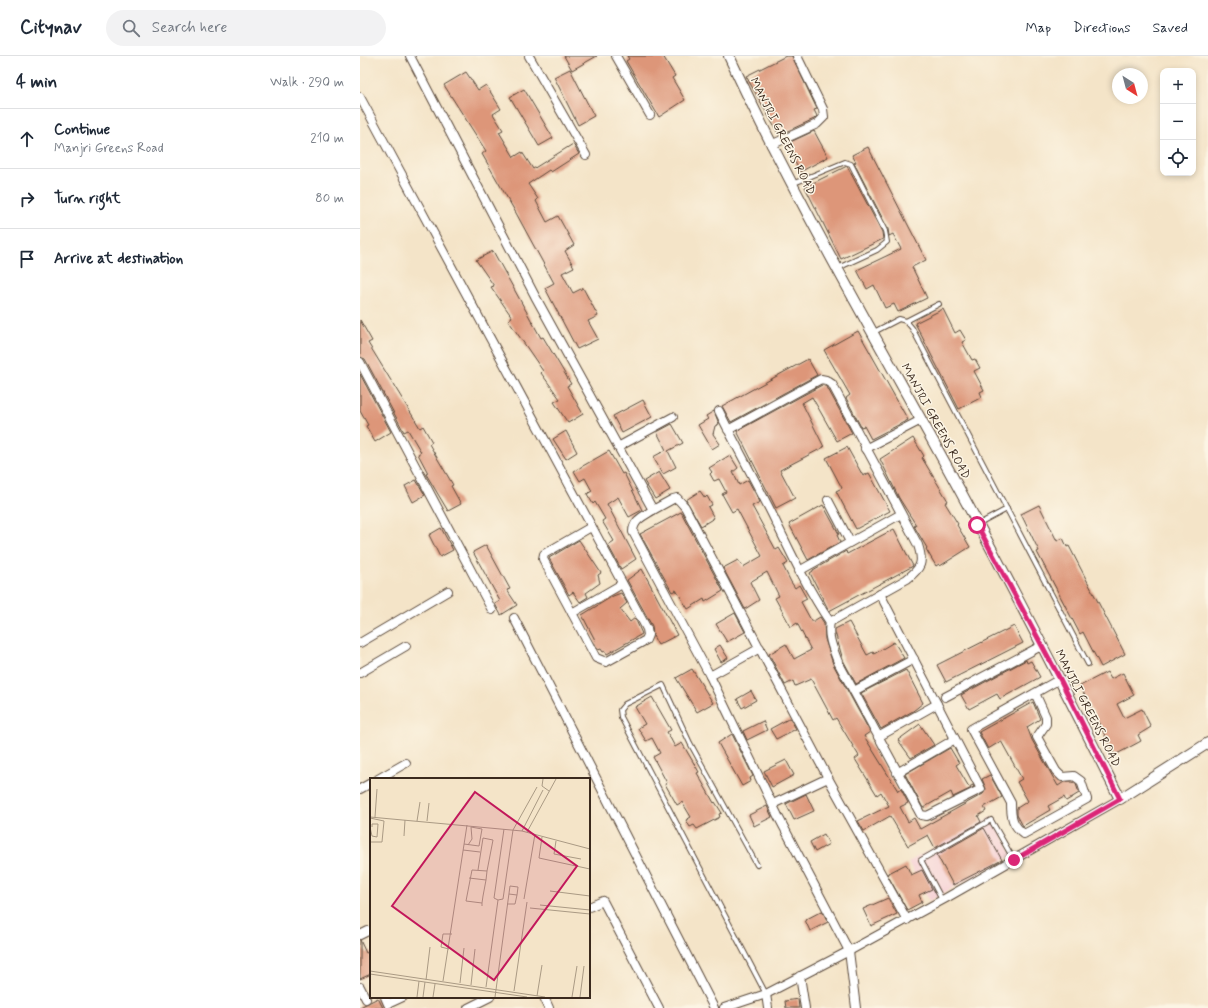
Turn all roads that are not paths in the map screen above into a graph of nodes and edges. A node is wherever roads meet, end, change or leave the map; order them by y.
1 (410, 56) edge
2 (529, 56) edge
3 (616, 56) edge
4 (730, 56) edge
5 (797, 56) edge
6 (360, 97) edge
7 (650, 115) dead end
8 (772, 145) junction
9 (586, 154) dead end
10 (792, 184) junction
11 (838, 268) junction
12 (939, 304) dead end
13 (906, 321) junction
14 (872, 333) junction
15 (360, 362) edge
16 (719, 411) dead end
17 (673, 417) dead end
18 (921, 420) junction
19 (728, 430) junction
20 (618, 447) junction
21 (865, 449) junction
22 (828, 500) dead end
23 (653, 510) junction
24 (1007, 510) junction
25 (900, 514) junction
26 (977, 525) junction
27 (591, 527) junction
28 (850, 542) junction
29 (799, 571) junction
30 (622, 584) junction
31 (448, 591) dead end
32 (880, 594) junction
33 (492, 610) dead end
34 (572, 613) junction
35 (514, 618) dead end
36 (830, 622) junction
37 (360, 643) edge
38 (406, 646) dead end
39 (1041, 646) junction
40 (760, 648) junction
41 (914, 659) junction
42 (1088, 664) dead end
43 (360, 673) edge
44 (710, 676) junction
45 (1060, 679) junction
46 (854, 691) junction
47 (1035, 693) junction
48 (946, 697) dead end
49 (937, 704) junction
50 (878, 737) junction
51 (955, 739) junction
52 (1208, 743) edge
53 (406, 763) dead end
54 (897, 773) junction
55 (380, 778) edge
56 (828, 778) junction
57 (370, 784) edge
58 (360, 789) edge
59 (1120, 799) junction
60 (772, 804) junction
61 (1014, 860) junction
62 (757, 865) dead end
63 (942, 900) junction
64 (590, 907) edge
65 (907, 920) junction
66 (368, 931) dead end
67 (360, 935) edge
68 (849, 951) junction
69 (800, 976) junction
70 (360, 987) edge
71 (766, 994) junction
72 (385, 998) edge
73 (401, 998) edge
74 (488, 998) edge
75 (544, 998) edge
76 (366, 999) edge
77 (468, 1008) edge
78 (549, 1008) edge
79 (659, 1008) edge
80 (714, 1008) edge
81 (724, 1008) edge
82 (768, 1008) edge
83 (805, 1008) edge
84 (856, 1008) edge

1 - 20 street
2 - 9 street
3 - 7 street
4 - 8 street, MANJRI GREENS ROAD
5 - 8 street
6 - 27 street
8 - 10 street, MANJRI GREENS ROAD
10 - 11 street, MANJRI GREENS ROAD
10 - 11 lane
11 - 14 street, MANJRI GREENS ROAD
12 - 13 lane
13 - 14 lane
13 - 24 lane
14 - 18 street, MANJRI GREENS ROAD
15 - 33 street
16 - 19 street
17 - 20 street
18 - 21 street
18 - 26 street, MANJRI GREENS ROAD
19 - 21 street
19 - 29 street
20 - 23 street
21 - 25 street
22 - 28 street
23 - 40 street
23 - 44 street
24 - 26 lane
24 - 42 lane
25 - 28 street
25 - 32 street
26 - 39 street, MANJRI GREENS ROAD
27 - 30 street
27 - 34 street
28 - 29 street
29 - 36 street
30 - 34 street
30 - 34 street
31 - 37 street
32 - 36 street
32 - 41 street
35 - 80 street
36 - 46 street
38 - 43 street
39 - 45 street, MANJRI GREENS ROAD
39 - 48 street
40 - 44 street
40 - 56 street
41 - 46 street
41 - 49 street
44 - 60 street
45 - 47 street
45 - 59 street, MANJRI GREENS ROAD
46 - 50 street
47 - 47 street
49 - 50 street
49 - 51 street
50 - 54 street
51 - 54 street
51 - 54 street
52 - 59 street
53 - 55 street
56 - 60 street
56 - 65 street
57 - 58 street
59 - 61 street
60 - 68 street
61 - 63 street
61 - 63 lane
62 - 71 lane
63 - 65 street
64 - 79 street
65 - 68 street
66 - 67 street
68 - 69 street
68 - 84 street
69 - 71 street
69 - 83 street
70 - 76 street
71 - 81 street
71 - 82 street
72 - 73 street
74 - 77 street
75 - 78 street

